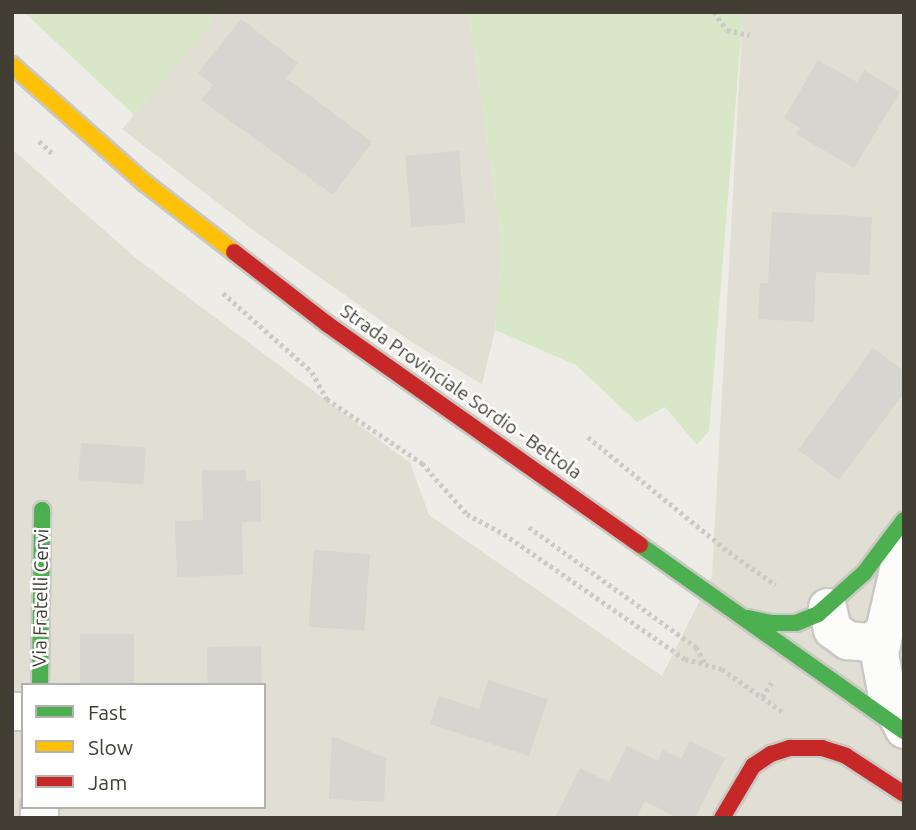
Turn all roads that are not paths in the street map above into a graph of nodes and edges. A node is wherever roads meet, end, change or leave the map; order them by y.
1 (12, 65) edge
2 (42, 510) dead end
3 (904, 520) edge
4 (904, 543) edge
5 (839, 596) junction
6 (743, 615) junction
7 (886, 620) junction
8 (40, 683) edge
9 (904, 730) edge
10 (904, 794) edge
11 (722, 818) edge

1 - 6 street, Strada Provinciale Sordio - Bettola
2 - 8 street, Via Fratelli Cervi
3 - 5 street
4 - 7 street
5 - 6 street
5 - 7 street
5 - 7 street
6 - 9 street, Strada Provinciale Sordio - Bettola
7 - 9 street
10 - 11 street

